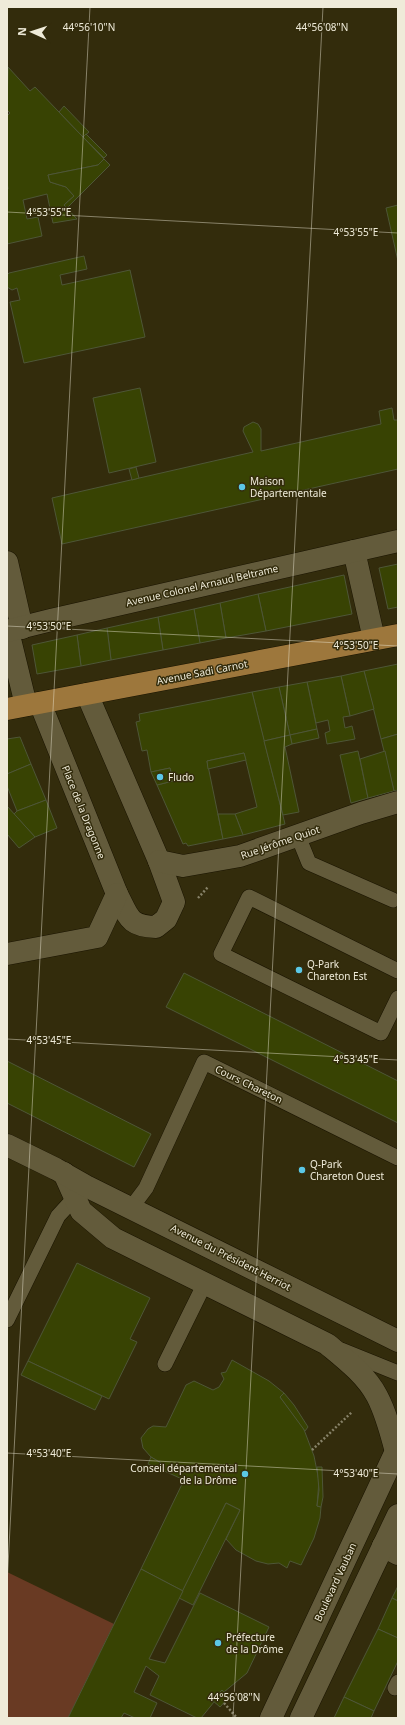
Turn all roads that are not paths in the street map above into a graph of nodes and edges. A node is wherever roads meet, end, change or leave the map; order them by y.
1 (398, 541) edge
2 (354, 551) junction
3 (7, 562) edge
4 (12, 630) edge
5 (398, 635) edge
6 (374, 639) junction
7 (87, 694) junction
8 (24, 706) edge
9 (398, 802) edge
10 (298, 836) junction
11 (159, 861) junction
12 (117, 894) junction
13 (394, 900) dead end
14 (7, 954) edge
15 (398, 970) edge
16 (398, 998) edge
17 (7, 1145) edge
18 (398, 1158) edge
19 (80, 1192) junction
20 (131, 1208) junction
21 (205, 1283) junction
22 (11, 1302) edge
23 (7, 1320) edge
24 (398, 1341) edge
25 (327, 1344) junction
26 (165, 1364) dead end
27 (398, 1373) edge
28 (397, 1449) edge
29 (398, 1515) edge
30 (390, 1550) edge
31 (271, 1718) edge
32 (301, 1718) edge

1 - 2 street, Avenue Colonel Arnaud Beltrame
2 - 4 street, Avenue Colonel Arnaud Beltrame
2 - 6 street
3 - 4 street, Place de la Dragonne
4 - 8 street, Place de la Dragonne
5 - 6 main road, Avenue Sadi Carnot
6 - 7 main road, Avenue Sadi Carnot
7 - 8 main road, Avenue Sadi Carnot
7 - 11 street
8 - 12 street, Place de la Dragonne
9 - 10 street, Rue Jérôme Quiot
10 - 11 street, Rue Jérôme Quiot
10 - 13 lane
11 - 12 street, Place de la Dragonne
12 - 14 street
15 - 16 lane
17 - 19 street, Avenue du Président Herriot
18 - 20 lane, Cours Chareton
19 - 20 street, Avenue du Président Herriot
19 - 21 street, Avenue du Président Herriot
19 - 22 lane
20 - 24 street, Avenue du Président Herriot
21 - 25 street, Avenue du Président Herriot
21 - 26 lane
22 - 23 lane
25 - 27 lane
25 - 28 street, Avenue du Président Herriot
28 - 31 street, Boulevard Vauban
29 - 30 street
30 - 32 street

